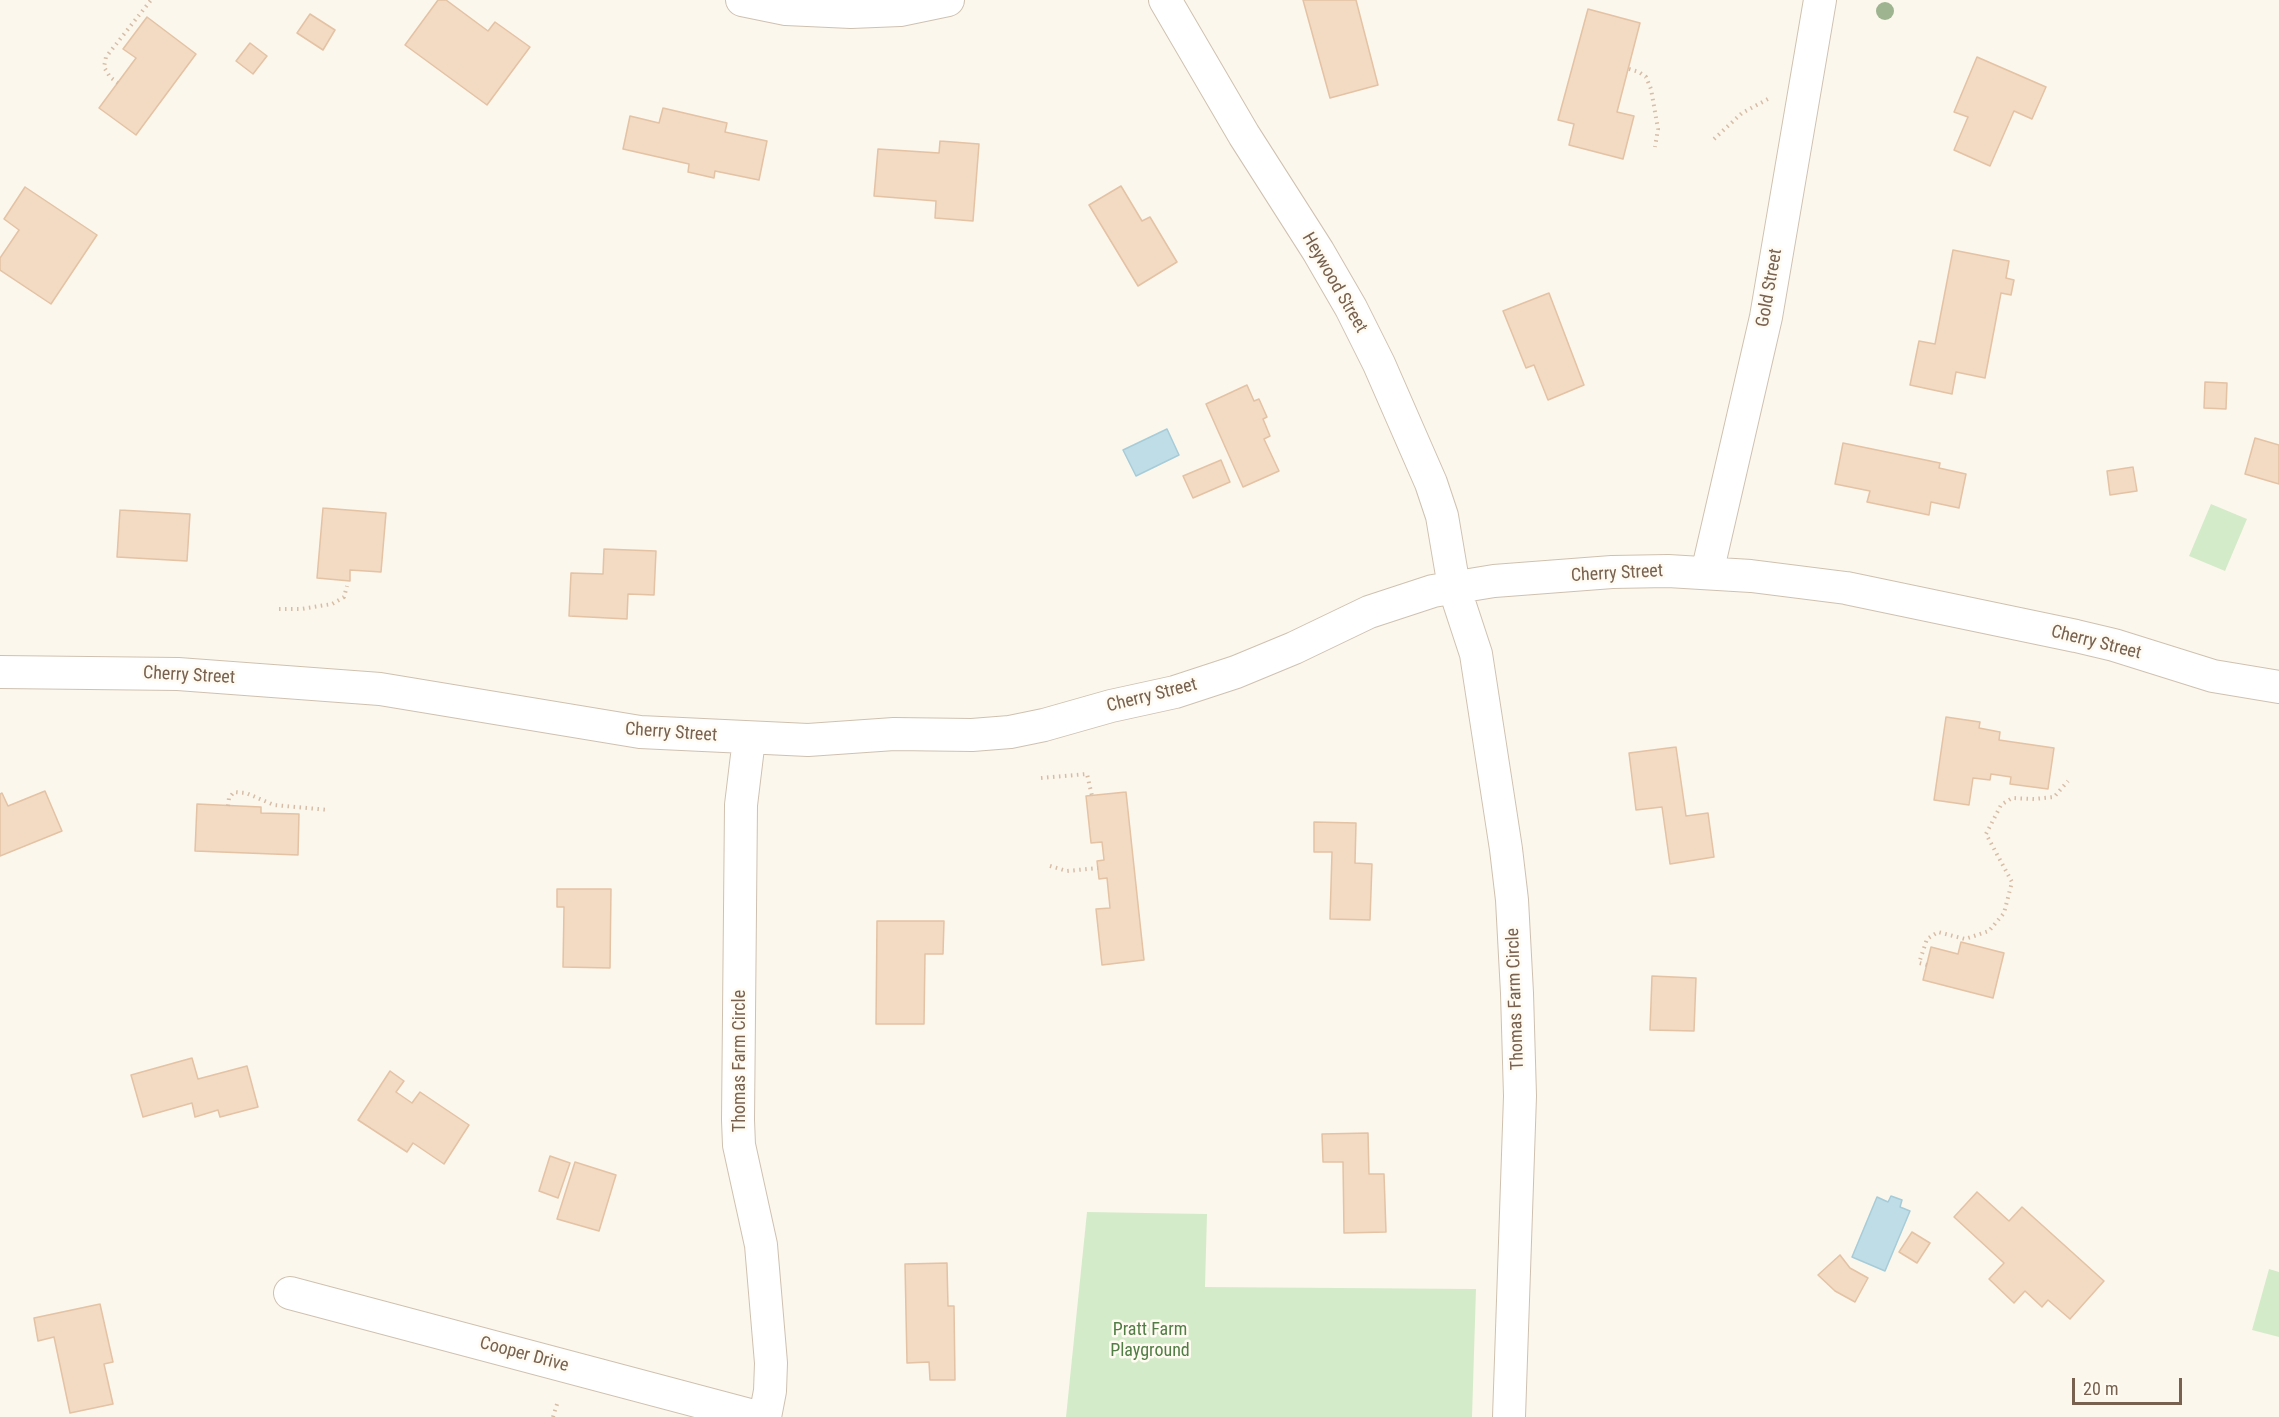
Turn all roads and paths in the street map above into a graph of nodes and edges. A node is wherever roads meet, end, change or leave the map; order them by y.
1 (151, 0) edge
2 (742, 0) edge
3 (948, 0) edge
4 (1165, 0) edge
5 (1820, 0) edge
6 (1629, 69) dead end
7 (118, 83) dead end
8 (1776, 95) dead end
9 (1714, 139) dead end
10 (1654, 147) dead end
11 (1707, 573) junction
12 (347, 586) dead end
13 (1454, 587) junction
14 (279, 609) dead end
15 (0, 672) edge
16 (2279, 687) edge
17 (749, 739) junction
18 (1041, 778) dead end
19 (2068, 781) dead end
20 (1092, 796) dead end
21 (228, 806) dead end
22 (329, 810) dead end
23 (1050, 866) dead end
24 (1098, 868) dead end
25 (1927, 965) dead end
26 (290, 1293) dead end
27 (558, 1400) dead end
28 (553, 1417) edge
29 (757, 1417) edge
30 (765, 1417) edge
31 (1509, 1417) edge

1 - 7 path
2 - 3 street
4 - 13 street, Heywood Street
5 - 11 street, Gold Street
6 - 10 path
8 - 9 path
11 - 13 street, Cherry Street
11 - 16 street, Cherry Street
12 - 14 path
13 - 17 street, Cherry Street
13 - 31 street, Thomas Farm Circle
15 - 17 street, Cherry Street
17 - 30 street, Thomas Farm Circle
18 - 20 path
19 - 25 path
21 - 22 path
23 - 24 path
26 - 29 street, Cooper Drive
27 - 28 path

